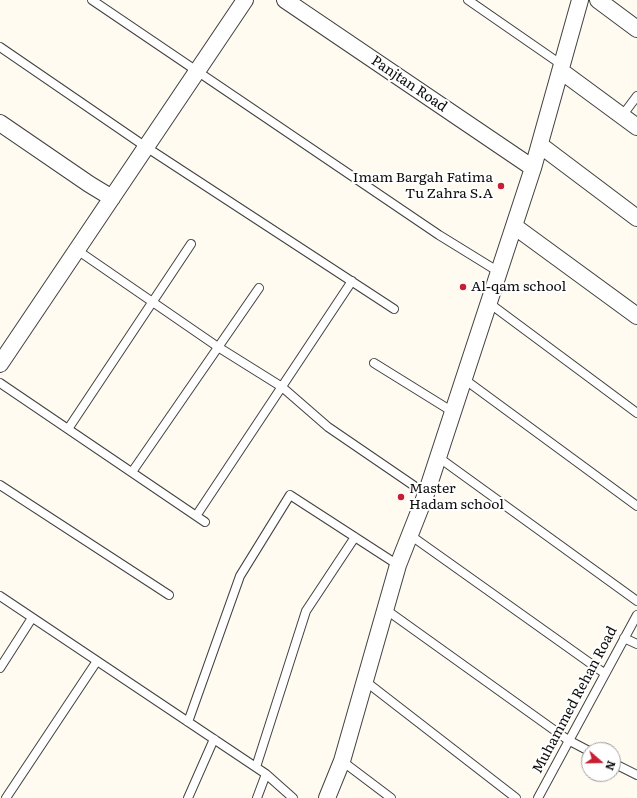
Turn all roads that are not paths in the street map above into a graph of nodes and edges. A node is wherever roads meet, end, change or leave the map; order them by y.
1 (92, 0) edge
2 (245, 0) edge
3 (285, 0) edge
4 (468, 0) edge
5 (580, 0) edge
6 (598, 0) edge
7 (637, 28) edge
8 (0, 47) edge
9 (562, 68) junction
10 (198, 71) junction
11 (637, 96) edge
12 (622, 116) junction
13 (0, 123) edge
14 (637, 127) edge
15 (540, 144) junction
16 (146, 147) junction
17 (533, 168) junction
18 (112, 198) junction
19 (637, 218) edge
20 (514, 226) junction
21 (191, 244) dead end
22 (77, 250) junction
23 (499, 272) junction
24 (352, 281) junction
25 (258, 288) dead end
26 (152, 302) junction
27 (489, 303) junction
28 (394, 308) dead end
29 (637, 316) edge
30 (218, 347) junction
31 (374, 363) dead end
32 (0, 364) edge
33 (464, 379) junction
34 (0, 383) edge
35 (282, 387) junction
36 (453, 412) junction
37 (637, 413) edge
38 (68, 429) junction
39 (438, 457) junction
40 (132, 472) junction
41 (0, 485) edge
42 (426, 494) junction
43 (637, 506) edge
44 (196, 516) junction
45 (205, 522) dead end
46 (410, 535) junction
47 (354, 537) junction
48 (398, 565) junction
49 (169, 595) dead end
50 (0, 596) edge
51 (637, 601) edge
52 (385, 609) junction
53 (637, 614) edge
54 (32, 618) junction
55 (624, 638) junction
56 (637, 644) edge
57 (97, 661) junction
58 (0, 668) edge
59 (604, 673) junction
60 (365, 680) junction
61 (188, 722) junction
62 (214, 739) junction
63 (568, 740) junction
64 (581, 747) edge
65 (342, 761) junction
66 (256, 767) junction
67 (621, 767) edge
68 (266, 774) junction
69 (637, 775) edge
70 (6, 798) edge
71 (188, 798) edge
72 (257, 798) edge
73 (293, 798) edge
74 (327, 798) edge
75 (391, 798) edge
76 (516, 798) edge
77 (538, 798) edge

1 - 10 lane
2 - 10 street
3 - 17 street, Panjtan Road
4 - 9 lane
5 - 9 street
6 - 7 street
8 - 16 lane
9 - 12 street
9 - 15 street
10 - 16 street
10 - 23 lane
11 - 12 lane
12 - 14 street
13 - 18 street
15 - 17 street
15 - 19 street
16 - 18 street
16 - 24 lane
17 - 20 street
18 - 22 street
20 - 23 street
20 - 29 street
21 - 26 lane
22 - 26 lane
22 - 32 street
23 - 27 street
24 - 28 lane
24 - 35 lane
25 - 30 lane
26 - 30 lane
26 - 38 lane
27 - 33 street
27 - 37 lane
30 - 35 lane
30 - 40 lane
31 - 36 lane
33 - 36 street
33 - 43 lane
34 - 38 lane
35 - 42 lane
35 - 44 lane
36 - 39 street
38 - 40 lane
39 - 42 street
39 - 51 lane
40 - 44 lane
41 - 49 lane
42 - 46 street
44 - 45 lane
46 - 48 street
46 - 59 lane
47 - 48 lane
47 - 61 lane
47 - 66 lane
48 - 52 street
50 - 54 lane
52 - 60 street
52 - 63 lane
53 - 55 lane, Muhammed Rehan Road
54 - 57 lane
54 - 58 lane
55 - 56 lane
55 - 59 lane, Muhammed Rehan Road
57 - 61 lane
57 - 70 lane
59 - 63 lane, Muhammed Rehan Road
60 - 65 street
60 - 76 lane
61 - 62 lane
62 - 66 lane
62 - 71 lane
63 - 64 lane
63 - 77 lane, Muhammed Rehan Road
65 - 74 street
65 - 75 lane
66 - 68 lane
67 - 69 lane
68 - 72 lane
68 - 73 lane

